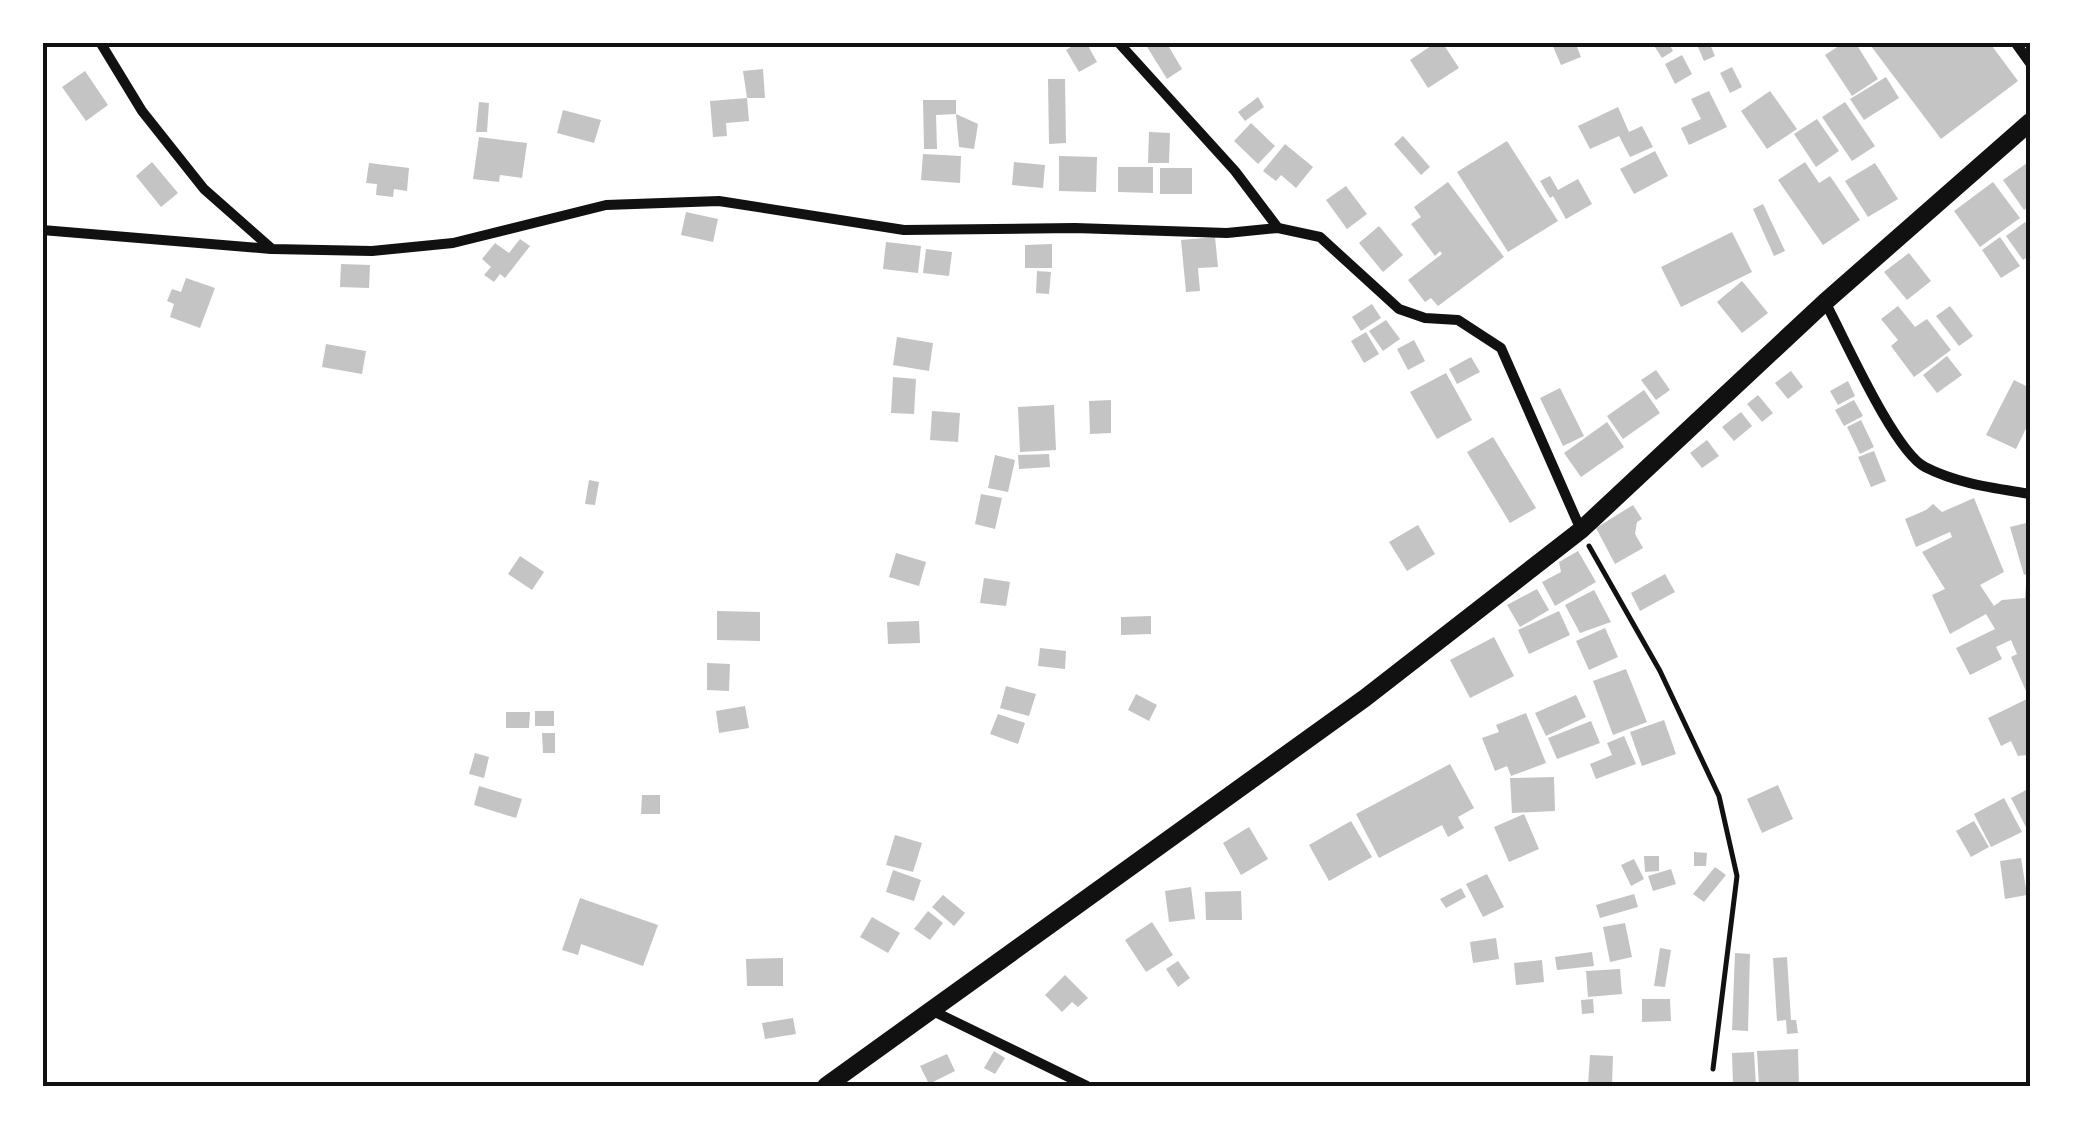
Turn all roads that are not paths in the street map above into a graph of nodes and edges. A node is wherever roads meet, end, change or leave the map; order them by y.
1 (100, 42) edge
2 (1118, 42) edge
3 (2015, 42) edge
4 (2030, 63) edge
5 (2030, 122) edge
6 (1278, 228) junction
7 (42, 230) edge
8 (272, 249) junction
9 (1825, 302) junction
10 (2030, 494) edge
11 (1580, 530) junction
12 (933, 1011) junction
13 (826, 1086) edge
14 (1087, 1086) edge

1 - 8 street
2 - 6 street
3 - 4 street
5 - 9 main road
6 - 8 street
6 - 11 street
7 - 8 street
9 - 10 street
9 - 11 main road
11 - 12 main road
12 - 13 main road
12 - 14 street

